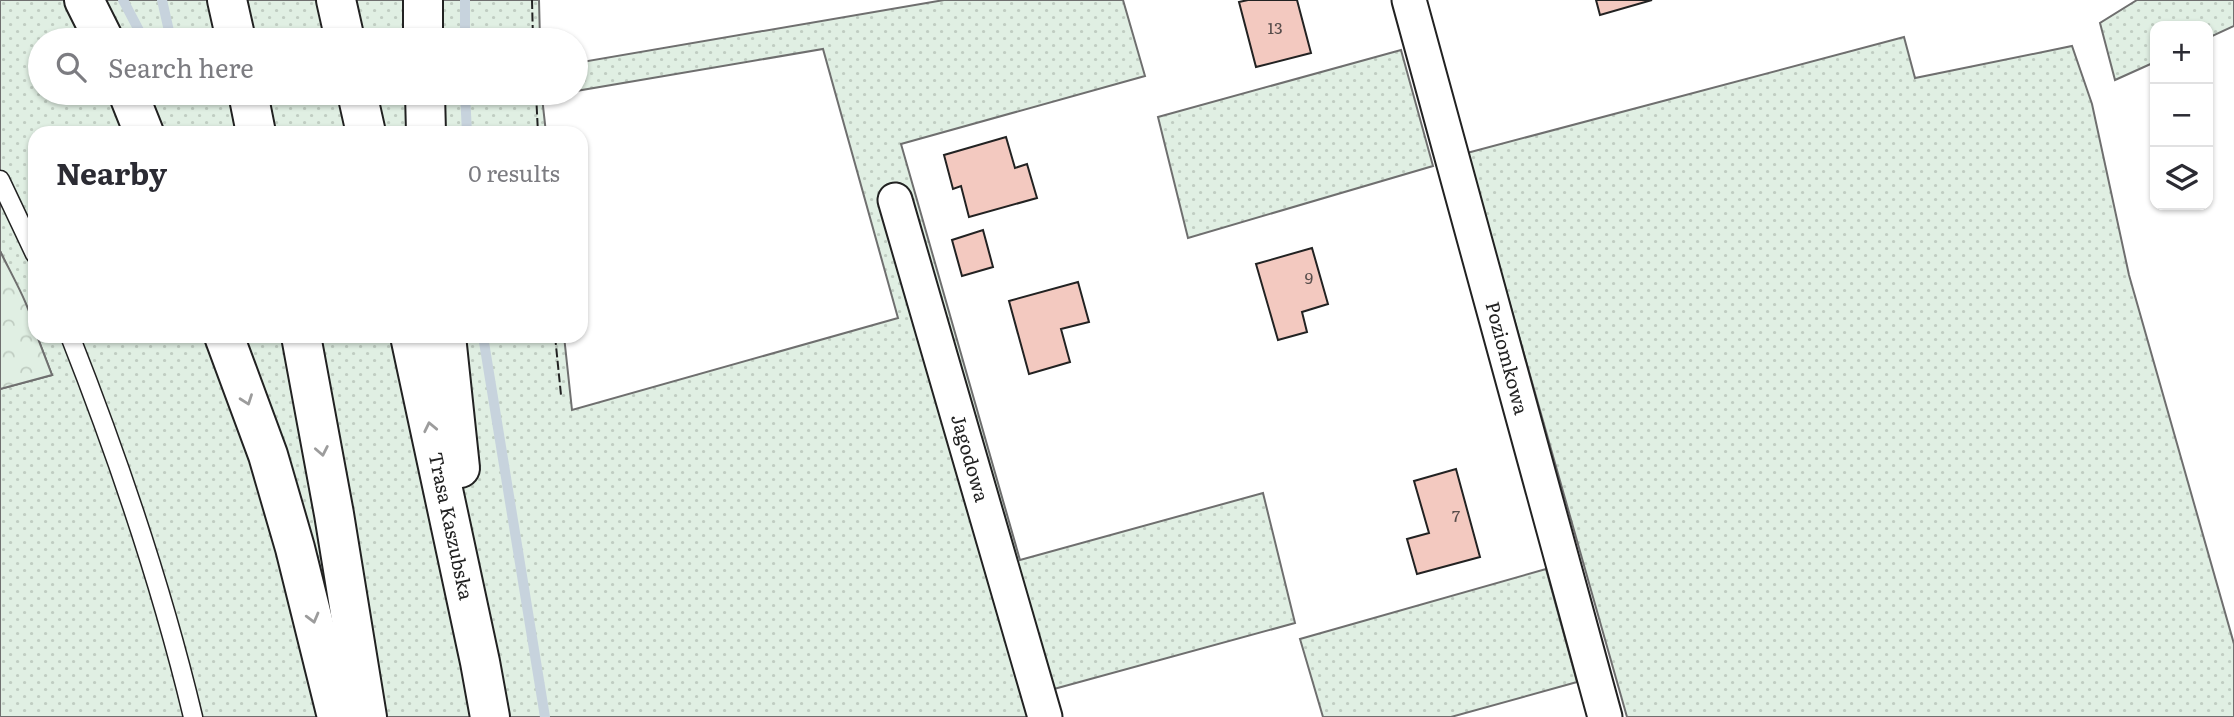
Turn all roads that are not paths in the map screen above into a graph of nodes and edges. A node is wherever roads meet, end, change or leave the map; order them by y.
1 (84, 0) edge
2 (227, 0) edge
3 (336, 0) edge
4 (423, 0) edge
5 (1409, 0) edge
6 (98, 28) edge
7 (233, 28) edge
8 (342, 28) edge
9 (423, 28) edge
10 (133, 105) edge
11 (250, 105) edge
12 (360, 105) edge
13 (425, 105) edge
14 (141, 126) edge
15 (255, 126) edge
16 (364, 126) edge
17 (426, 126) edge
18 (0, 180) edge
19 (895, 200) dead end
20 (28, 239) edge
21 (73, 343) edge
22 (227, 343) edge
23 (301, 343) edge
24 (412, 343) edge
25 (447, 343) edge
26 (480, 662) junction
27 (193, 717) edge
28 (337, 717) edge
29 (367, 717) edge
30 (490, 717) edge
31 (1045, 717) edge
32 (1605, 717) edge

1 - 6 highway
2 - 7 highway
3 - 8 highway
4 - 9 highway
5 - 32 street, Poziomkowa
10 - 14 highway
11 - 15 highway
12 - 16 highway
13 - 17 highway
18 - 20 lane
19 - 31 street, Jagodowa
21 - 27 lane
22 -> 28 highway
23 -> 29 highway
26 -> 24 highway, Trasa Kaszubska
25 - 26 highway
26 - 30 highway, Trasa Kaszubska

